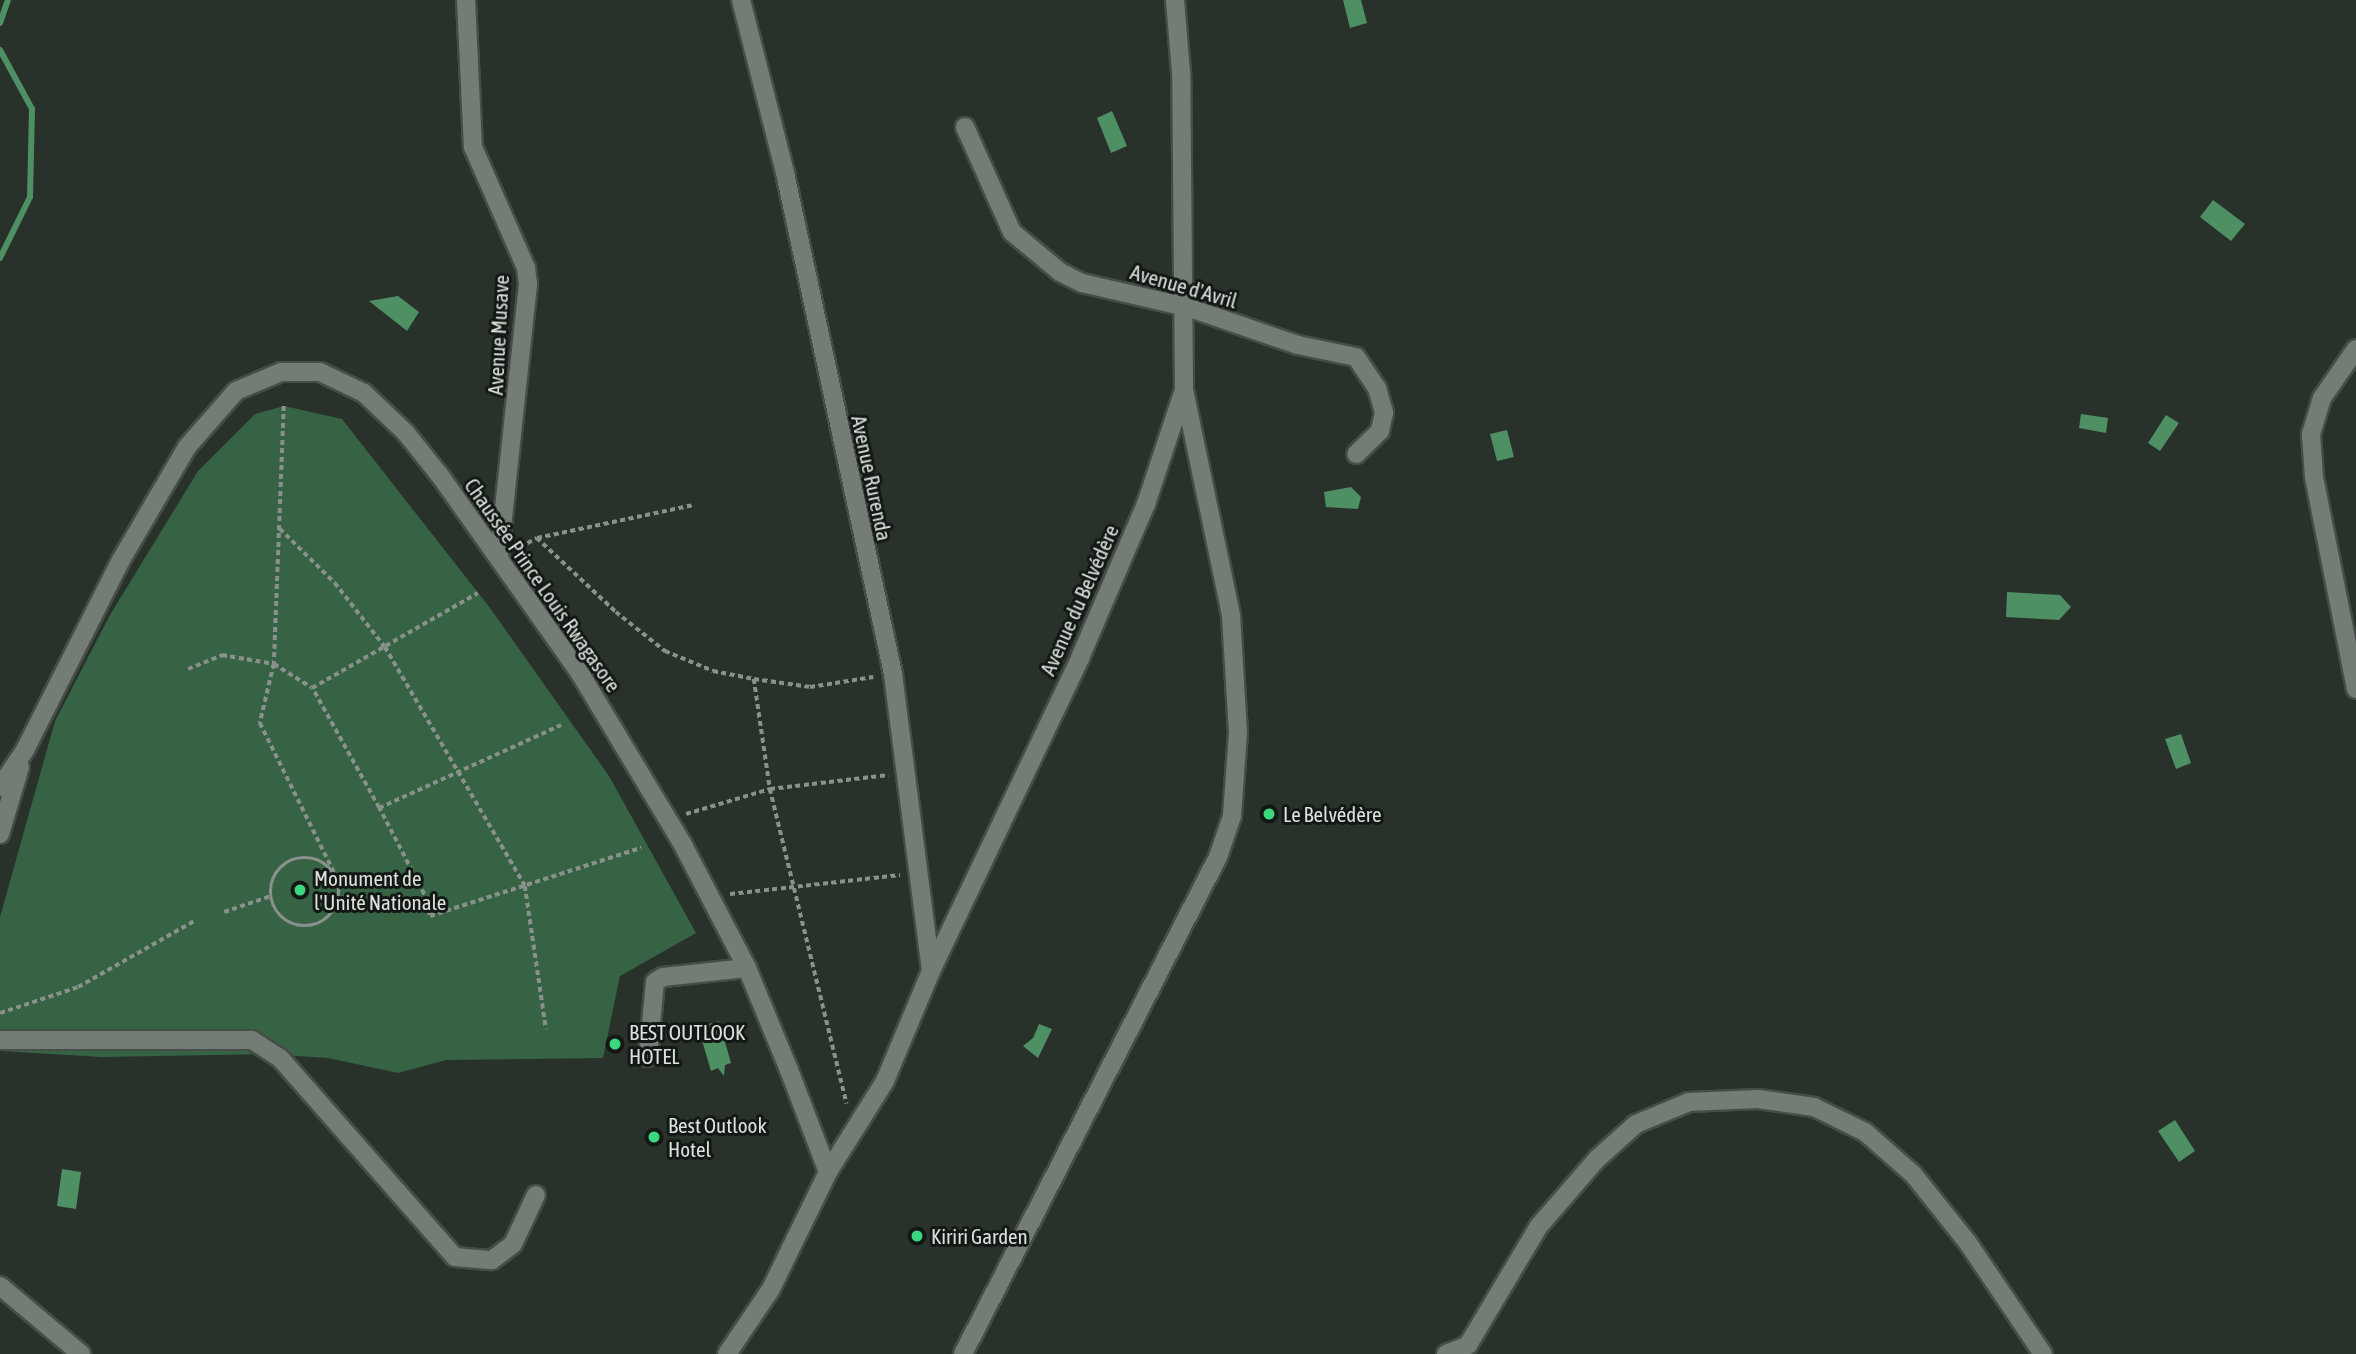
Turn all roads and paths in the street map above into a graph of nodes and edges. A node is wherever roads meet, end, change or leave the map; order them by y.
1 (466, 0) edge
2 (741, 0) edge
3 (1175, 0) edge
4 (965, 127) dead end
5 (1187, 307) junction
6 (2356, 349) edge
7 (1184, 390) junction
8 (284, 406) dead end
9 (1356, 454) dead end
10 (694, 505) dead end
11 (280, 529) junction
12 (537, 538) junction
13 (499, 557) junction
14 (478, 593) dead end
15 (385, 647) junction
16 (274, 664) junction
17 (188, 669) dead end
18 (893, 674) junction
19 (754, 679) junction
20 (312, 688) junction
21 (2356, 689) edge
22 (561, 725) dead end
23 (25, 750) junction
24 (461, 770) junction
25 (907, 772) junction
26 (0, 787) edge
27 (770, 789) junction
28 (379, 808) junction
29 (668, 819) junction
30 (0, 834) edge
31 (641, 848) dead end
32 (919, 873) junction
33 (335, 876) junction
34 (793, 885) junction
35 (525, 886) junction
36 (271, 896) junction
37 (710, 897) junction
38 (428, 902) junction
39 (335, 908) junction
40 (224, 912) dead end
41 (194, 920) dead end
42 (747, 968) junction
43 (931, 971) junction
44 (0, 1013) edge
45 (546, 1029) dead end
46 (0, 1040) edge
47 (648, 1057) dead end
48 (854, 1133) junction
49 (828, 1171) junction
50 (536, 1195) dead end
51 (0, 1286) edge
52 (1467, 1350) edge
53 (81, 1354) edge
54 (727, 1354) edge
55 (963, 1354) edge
56 (1446, 1354) edge
57 (2043, 1354) edge

1 - 13 street, Avenue Musave
2 - 18 street, Avenue Rurenda
3 - 5 street, Avenue du Belvédère
4 - 5 street, Avenue d'Avril
5 - 7 street, Avenue du Belvédère
5 - 9 street, Avenue d'Avril
6 - 21 street
7 - 43 street, Avenue du Belvédère
7 - 55 street
8 - 11 path
10 - 12 path
11 - 15 path
11 - 16 path
12 - 13 path
12 - 19 path
13 - 23 street, Chaussée Prince Louis Rwagasore
13 - 29 street, Chaussée Prince Louis Rwagasore
14 - 15 path
15 - 20 path
15 - 24 path
16 - 17 path
16 - 20 path
16 - 33 path
18 - 19 path
18 - 25 street, Avenue Rurenda
19 - 27 path
20 - 28 path
22 - 24 path
23 - 26 street, Chaussée Prince Louis Rwagasore
23 - 30 street
24 - 28 path
24 - 35 path
25 - 27 path
25 - 32 street, Avenue Rurenda
27 - 29 path
27 - 34 path
28 - 38 path
29 - 37 street, Chaussée Prince Louis Rwagasore
31 - 35 path
32 - 34 path
32 - 43 street, Avenue Rurenda
33 - 36 path
33 - 39 path
34 - 37 path
34 - 48 path
35 - 38 path
35 - 45 path
36 - 39 path
36 - 40 path
37 - 42 street, Chaussée Prince Louis Rwagasore
38 - 39 path
41 - 44 path
42 - 47 street
42 - 49 street, Chaussée Prince Louis Rwagasore
43 - 48 street, Avenue du Belvédère
46 - 50 street
48 - 49 street, Avenue du Belvédère
49 - 54 street
51 - 53 street
52 - 56 street
52 - 57 street

